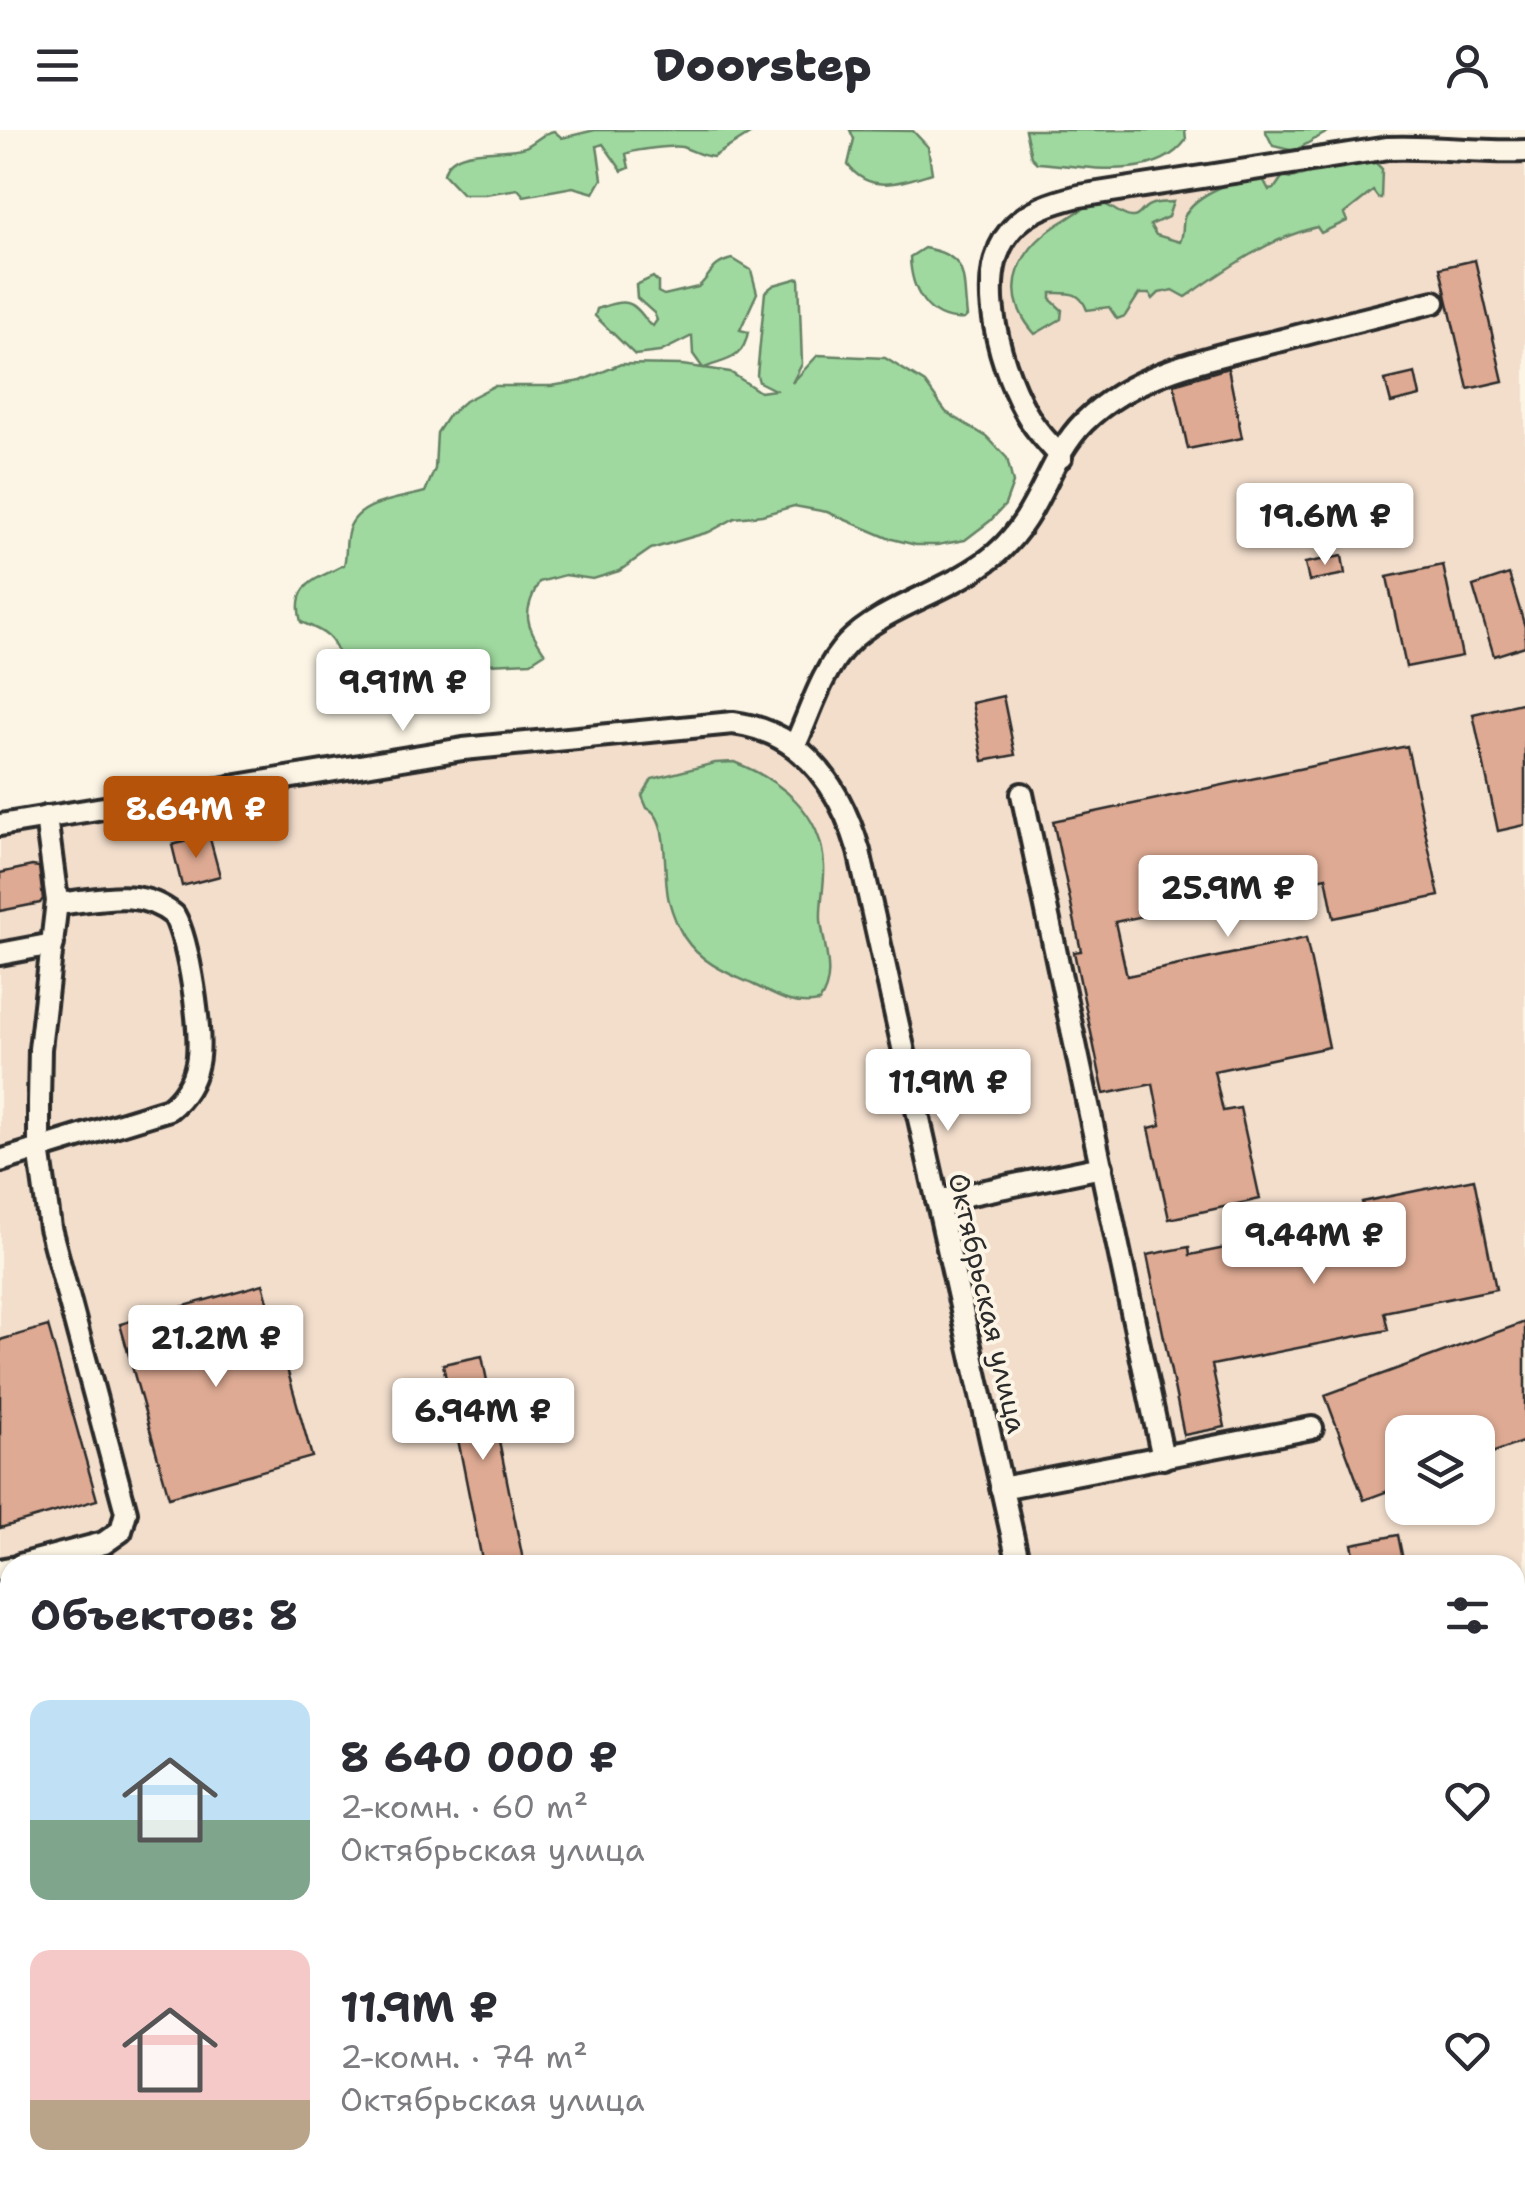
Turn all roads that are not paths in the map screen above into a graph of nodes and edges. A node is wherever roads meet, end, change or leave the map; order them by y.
1 (1525, 151) edge
2 (1434, 302) dead end
3 (1061, 457) junction
4 (796, 745) junction
5 (1022, 794) dead end
6 (46, 817) junction
7 (0, 825) edge
8 (57, 904) junction
9 (53, 944) junction
10 (0, 954) edge
11 (39, 1148) junction
12 (0, 1161) edge
13 (1102, 1167) junction
14 (938, 1200) junction
15 (1312, 1428) dead end
16 (1163, 1458) junction
17 (1002, 1488) junction
18 (58, 1555) edge
19 (1017, 1555) edge

1 - 3 street
2 - 3 street
3 - 4 street
4 - 6 street, Октябрьская улица
4 - 14 street, Октябрьская улица
5 - 13 street
6 - 7 street, Октябрьская улица
6 - 8 street
8 - 9 street
8 - 11 street
9 - 10 street
9 - 11 street
11 - 12 street
11 - 18 street
13 - 14 street
13 - 16 street
14 - 17 street, Октябрьская улица
15 - 16 street
16 - 17 street
17 - 19 street, Октябрьская улица

